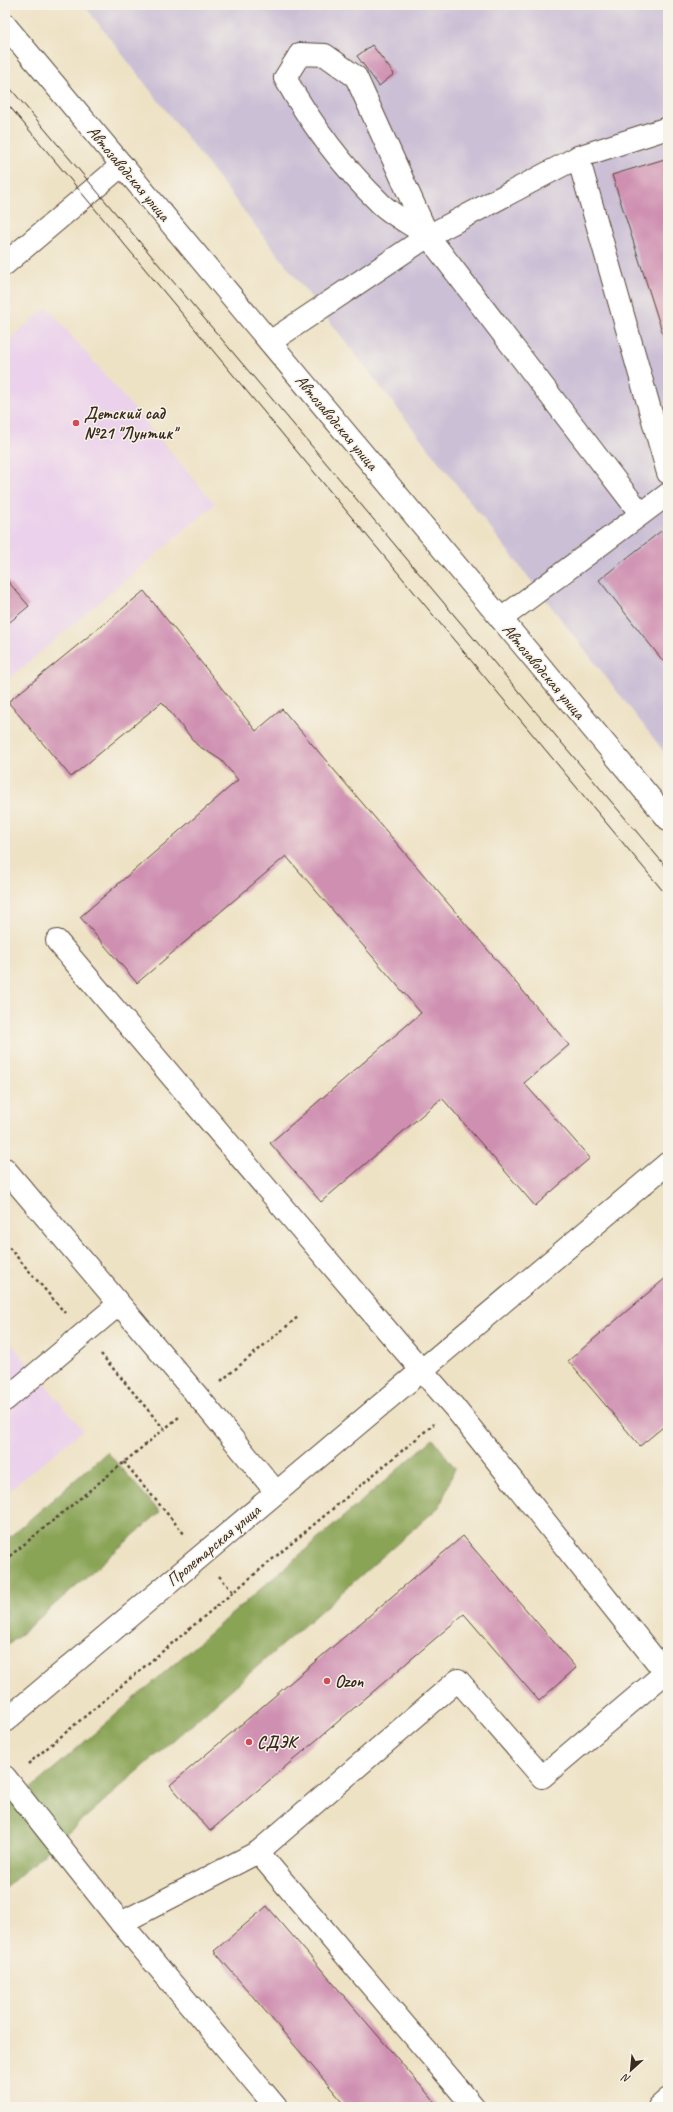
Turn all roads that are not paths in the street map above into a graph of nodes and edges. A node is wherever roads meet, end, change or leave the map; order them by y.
1 (5, 25) edge
2 (668, 128) edge
3 (578, 157) junction
4 (122, 165) junction
5 (428, 236) junction
6 (5, 264) edge
7 (270, 342) junction
8 (668, 473) edge
9 (668, 494) edge
10 (641, 514) junction
11 (501, 619) junction
12 (668, 819) edge
13 (57, 941) dead end
14 (668, 1163) edge
15 (5, 1168) edge
16 (120, 1304) junction
17 (423, 1370) junction
18 (5, 1400) edge
19 (276, 1492) junction
20 (666, 1674) edge
21 (5, 1721) edge
22 (7, 1779) edge
23 (258, 1852) junction
24 (121, 1923) junction
25 (668, 2099) edge
26 (276, 2107) edge
27 (474, 2107) edge
28 (659, 2107) edge

1 - 4 main road, Автозаводская улица
2 - 3 main road
3 - 5 main road
3 - 8 main road
4 - 6 main road
4 - 7 main road, Автозаводская улица
5 - 5 main road
5 - 7 main road
5 - 10 main road
7 - 11 main road, Автозаводская улица
9 - 10 main road
10 - 11 main road
11 - 12 main road, Автозаводская улица
13 - 17 main road
14 - 17 main road, Пролетарская улица
15 - 16 main road
16 - 18 main road
16 - 19 main road
17 - 19 main road, Пролетарская улица
17 - 20 main road
19 - 21 main road, Пролетарская улица
20 - 23 main road
22 - 24 main road
23 - 24 main road
23 - 27 main road
24 - 26 main road
25 - 28 main road

